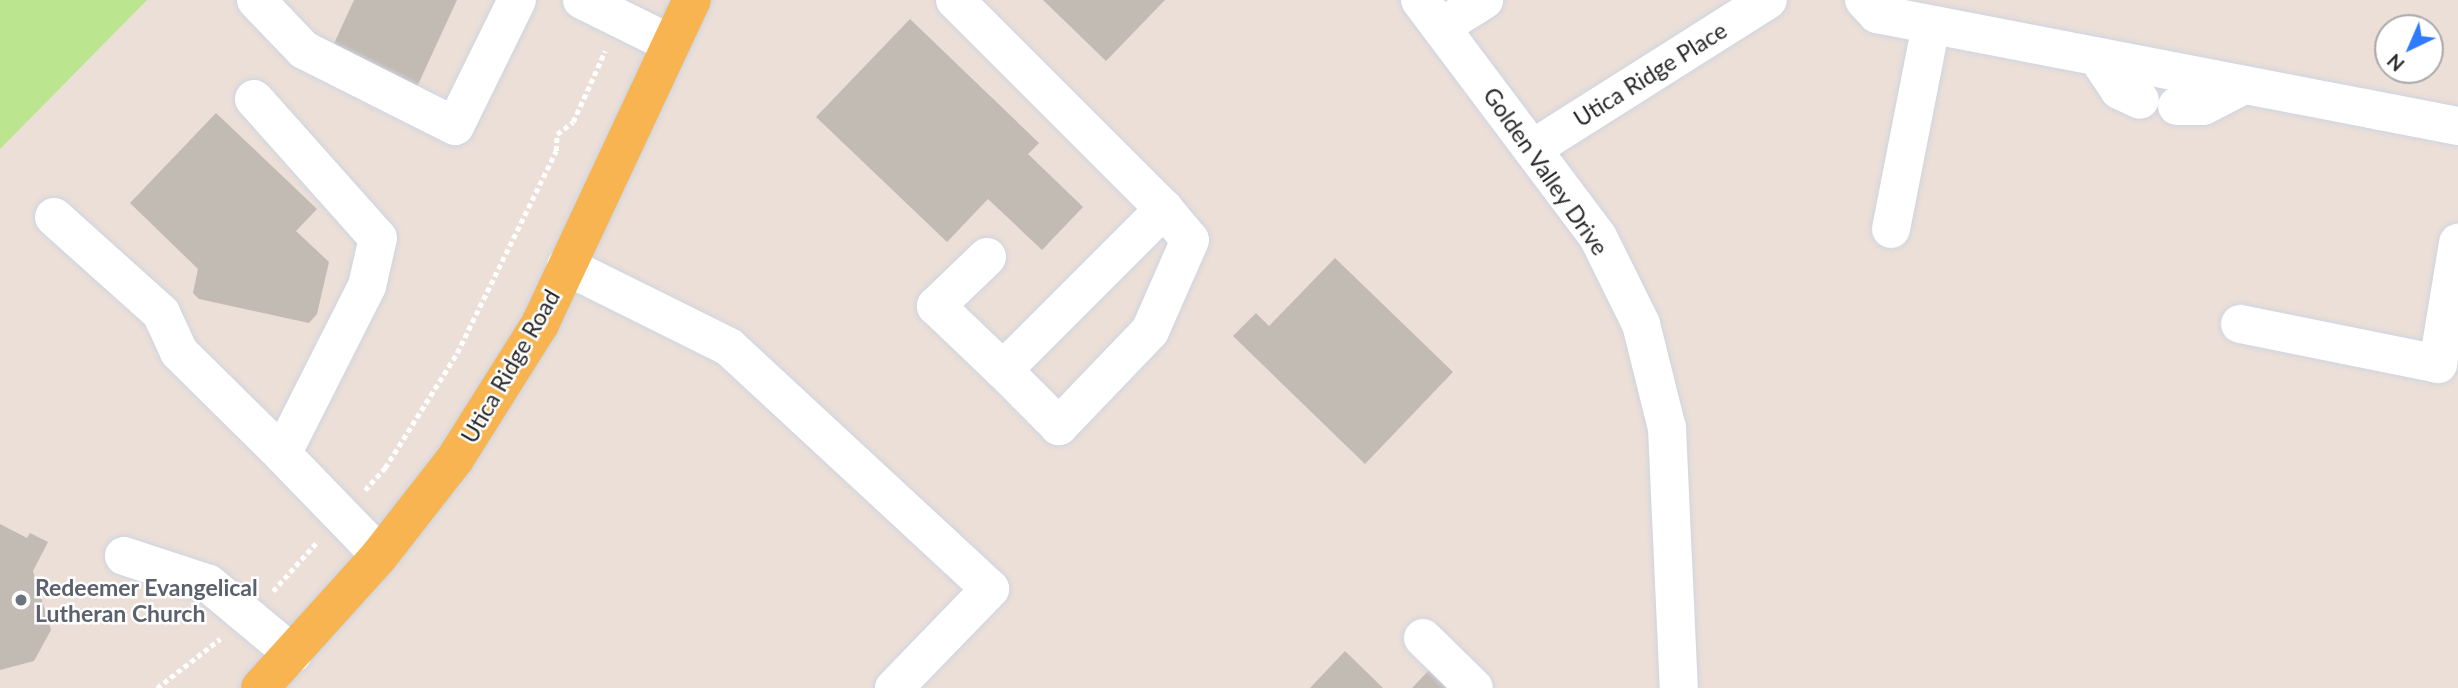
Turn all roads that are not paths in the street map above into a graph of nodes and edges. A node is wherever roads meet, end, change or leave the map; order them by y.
1 (256, 0) edge
2 (517, 0) edge
3 (582, 0) edge
4 (692, 0) edge
5 (956, 0) edge
6 (1484, 0) edge
7 (1768, 0) edge
8 (1864, 0) edge
9 (1431, 13) edge
10 (1931, 25) junction
11 (671, 44) junction
12 (2097, 57) junction
13 (2244, 85) junction
14 (254, 99) dead end
15 (2140, 100) dead end
16 (2177, 106) dead end
17 (2458, 126) edge
18 (1532, 149) junction
19 (1164, 209) junction
20 (54, 217) dead end
21 (1891, 229) dead end
22 (2458, 243) edge
23 (987, 257) dead end
24 (566, 267) junction
25 (2241, 324) dead end
26 (1003, 370) junction
27 (282, 454) junction
28 (380, 555) junction
29 (124, 556) dead end
30 (1423, 638) dead end
31 (293, 654) junction
32 (260, 688) edge
33 (894, 688) edge
34 (1474, 688) edge
35 (1678, 688) edge

1 - 2 street
3 - 11 street
4 - 11 main road, Utica Ridge Road
5 - 19 street
6 - 9 street
7 - 18 street, Utica Ridge Place
8 - 10 street
9 - 18 street, Golden Valley Drive
10 - 12 street
10 - 21 street
11 - 24 main road, Utica Ridge Road
12 - 13 street
12 - 15 street
13 - 16 street
13 - 17 street
14 - 27 street
18 - 35 street, Golden Valley Drive
19 - 26 street
19 - 26 street
20 - 27 street
22 - 25 street
23 - 26 street
24 - 28 main road, Utica Ridge Road
24 - 33 street
27 - 28 street
28 - 31 main road, Utica Ridge Road
29 - 31 street
30 - 34 street
31 - 32 main road, Utica Ridge Road

